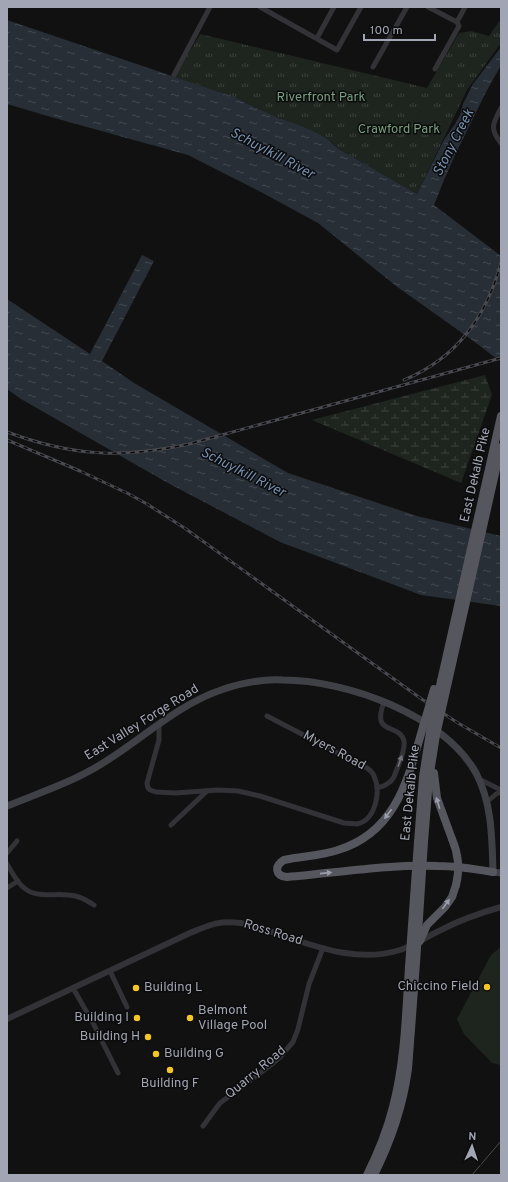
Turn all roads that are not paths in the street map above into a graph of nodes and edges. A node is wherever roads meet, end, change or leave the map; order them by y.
1 (210, 7) edge
2 (260, 7) edge
3 (334, 7) edge
4 (361, 7) edge
5 (407, 7) edge
6 (428, 7) edge
7 (465, 7) edge
8 (457, 22) junction
9 (317, 38) junction
10 (373, 67) dead end
11 (435, 69) dead end
12 (174, 75) dead end
13 (501, 108) edge
14 (501, 143) edge
15 (501, 416) edge
16 (501, 447) edge
17 (384, 702) junction
18 (267, 716) dead end
19 (159, 725) junction
20 (430, 731) junction
21 (431, 766) junction
22 (479, 779) junction
23 (377, 788) junction
24 (207, 791) junction
25 (501, 791) edge
26 (487, 802) junction
27 (9, 805) edge
28 (171, 825) dead end
29 (17, 841) dead end
30 (421, 842) junction
31 (7, 853) edge
32 (493, 863) junction
33 (7, 864) edge
34 (501, 864) edge
35 (497, 872) edge
36 (18, 881) junction
37 (7, 888) edge
38 (94, 905) dead end
39 (501, 907) edge
40 (420, 941) junction
41 (324, 948) junction
42 (412, 965) junction
43 (110, 971) junction
44 (73, 988) junction
45 (128, 1008) dead end
46 (7, 1019) edge
47 (118, 1073) dead end
48 (203, 1126) dead end
49 (367, 1175) edge
50 (374, 1175) edge

1 - 12 street
2 - 9 street
3 - 9 street
4 - 9 street
5 - 10 street
6 - 8 street
7 - 8 street
8 - 11 street
13 - 14 street
15 - 20 highway, East Dekalb Pike, bridge
16 - 20 highway, East Dekalb Pike, bridge
17 - 19 main road, East Valley Forge Road
17 - 22 main road, East Valley Forge Road
23 -> 17 street
18 - 23 street, Myers Road
19 - 24 street
19 - 27 main road, East Valley Forge Road
20 - 21 highway, East Dekalb Pike
20 - 30 highway, East Dekalb Pike
20 -> 35 highway
21 - 30 highway, East Dekalb Pike
40 -> 21 highway, bridge
22 - 25 street
22 - 26 main road, East Valley Forge Road
23 - 24 street
24 - 28 street
25 - 26 street
26 - 32 main road, East Valley Forge Road
29 - 31 street
30 - 42 highway, East Dekalb Pike, bridge
32 - 34 main road
32 - 35 main road, East Valley Forge Road
33 - 36 street
36 - 37 street
36 - 38 street
39 - 40 street, Ross Road
40 - 41 street, Ross Road
41 - 43 street, Ross Road
41 - 48 street, Quarry Road
42 - 49 highway, East Dekalb Pike
42 - 50 highway, East Dekalb Pike
43 - 44 street, Ross Road
43 - 45 street
44 - 46 street, Ross Road
44 - 47 street

